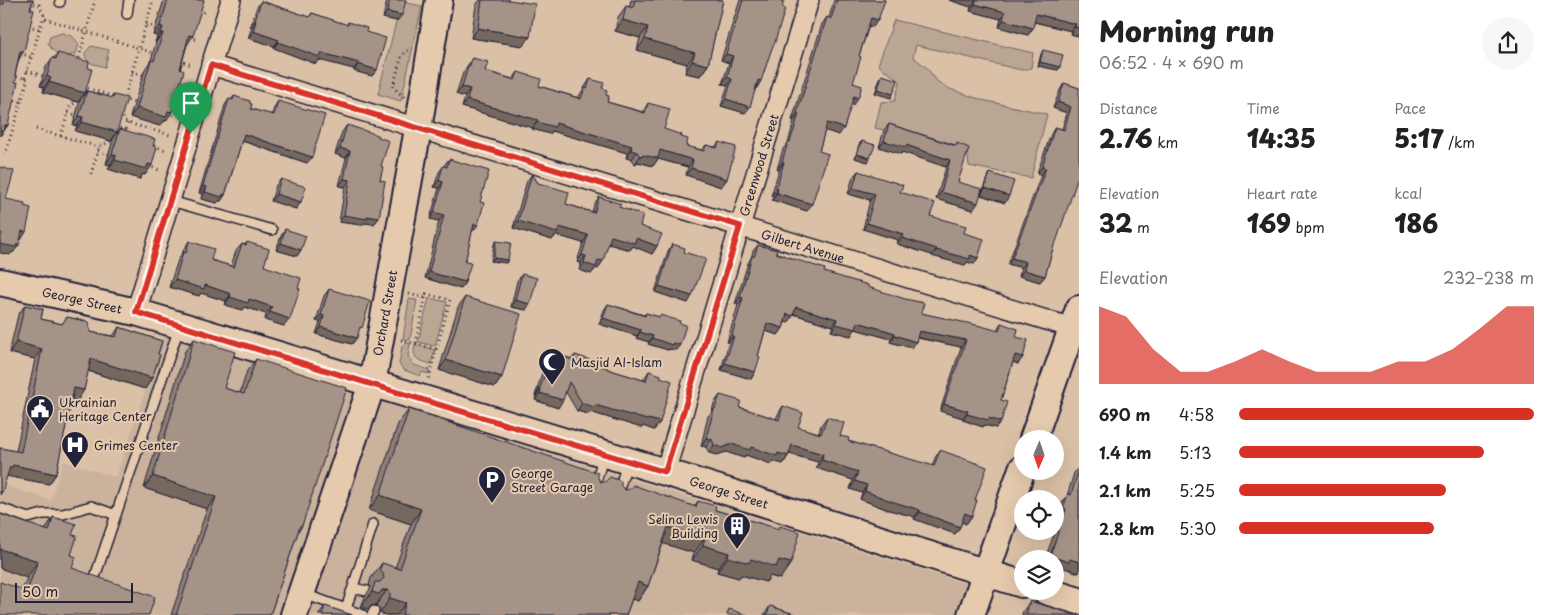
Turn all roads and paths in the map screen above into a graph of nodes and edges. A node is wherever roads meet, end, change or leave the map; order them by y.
1 (41, 0) edge
2 (95, 0) edge
3 (129, 0) edge
4 (153, 0) edge
5 (230, 0) edge
6 (439, 0) edge
7 (809, 0) edge
8 (26, 2) edge
9 (33, 2) edge
10 (39, 5) junction
11 (197, 10) edge
12 (207, 13) dead end
13 (127, 14) dead end
14 (44, 15) junction
15 (146, 25) junction
16 (26, 26) edge
17 (156, 27) dead end
18 (40, 29) junction
19 (86, 32) junction
20 (189, 38) edge
21 (199, 40) dead end
22 (139, 48) junction
23 (414, 50) dead end
24 (19, 53) edge
25 (165, 56) edge
26 (31, 57) junction
27 (79, 58) edge
28 (174, 59) edge
29 (192, 65) dead end
30 (211, 65) junction
31 (27, 71) junction
32 (132, 72) junction
33 (8, 75) edge
34 (143, 75) dead end
35 (43, 76) dead end
36 (24, 78) junction
37 (176, 85) edge
38 (83, 87) edge
39 (185, 88) dead end
40 (91, 90) junction
41 (89, 95) edge
42 (404, 97) dead end
43 (82, 98) edge
44 (10, 99) edge
45 (124, 100) junction
46 (21, 102) junction
47 (135, 102) dead end
48 (68, 113) junction
49 (168, 113) edge
50 (76, 115) dead end
51 (176, 115) edge
52 (128, 123) junction
53 (115, 127) edge
54 (8, 128) edge
55 (418, 129) junction
56 (13, 130) junction
57 (36, 130) dead end
58 (126, 130) junction
59 (170, 135) dead end
60 (61, 136) junction
61 (149, 144) edge
62 (98, 149) junction
63 (166, 150) dead end
64 (109, 154) dead end
65 (5, 155) dead end
66 (148, 166) edge
67 (160, 170) dead end
68 (91, 174) dead end
69 (171, 201) junction
70 (740, 226) junction
71 (272, 230) dead end
72 (0, 282) edge
73 (409, 294) dead end
74 (425, 298) junction
75 (136, 312) junction
76 (1077, 322) edge
77 (180, 325) junction
78 (401, 340) dead end
79 (416, 343) junction
80 (436, 349) junction
81 (427, 383) dead end
82 (372, 384) junction
83 (1036, 430) edge
84 (616, 458) junction
85 (665, 472) junction
86 (1018, 480) edge
87 (593, 491) edge
88 (616, 499) edge
89 (0, 508) edge
90 (116, 515) junction
91 (373, 524) dead end
92 (96, 574) edge
93 (986, 574) junction
94 (1014, 582) edge
95 (367, 591) dead end
96 (351, 592) junction
97 (1064, 596) edge
98 (1079, 601) edge
99 (297, 604) edge
100 (346, 609) junction
101 (363, 615) edge
102 (971, 615) edge

1 - 10 path
2 - 19 path
3 - 13 lane
4 - 15 path
5 - 30 street
6 - 55 main road, Orchard Street
7 - 70 street, Greenwood Street
8 - 9 path
9 - 10 path
10 - 14 path
11 - 12 path
14 - 18 path
14 - 19 path
15 - 17 path
15 - 22 path
16 - 18 path
18 - 26 path
19 - 22 path
19 - 27 path
20 - 21 path
22 - 25 path
22 - 32 path
23 - 42 path
24 - 26 path
26 - 31 path
28 - 29 path
30 - 55 street, Gilbert Avenue
30 - 69 street
31 - 35 path
31 - 36 path
32 - 34 path
32 - 45 path
33 - 36 path
36 - 46 path
37 - 39 path
38 - 40 path
40 - 41 path
40 - 45 path
43 - 48 path
44 - 46 path
45 - 47 path
45 - 52 path
46 - 56 path
48 - 50 path
48 - 60 path
49 - 51 path
52 - 58 path
52 - 59 path
53 - 58 path
54 - 56 path
55 - 70 street, Gilbert Avenue
55 - 82 main road, Orchard Street
56 - 65 path
57 - 60 path
58 - 62 path
60 - 62 path
61 - 63 path
62 - 64 path
62 - 68 path
66 - 67 path
69 - 71 lane
69 - 75 street
70 - 76 street, Gilbert Avenue
70 - 85 street, Greenwood Street
72 - 75 main road, George Street
73 - 74 path
74 - 79 path
74 - 80 path
75 - 77 main road, George Street
76 - 83 main road
77 - 82 main road, George Street
77 - 90 lane
78 - 79 path
79 - 80 path
80 - 81 path
82 - 84 main road, George Street
82 - 99 main road, Orchard Street
84 - 85 main road, George Street
84 - 87 lane
84 - 88 lane
85 - 93 main road, George Street
86 - 93 main road
89 - 90 lane
90 - 92 lane
91 - 96 lane
93 - 94 main road, George Street
93 - 102 main road
95 - 96 lane
96 - 100 lane
97 - 98 main road
99 - 100 lane
100 - 101 lane

